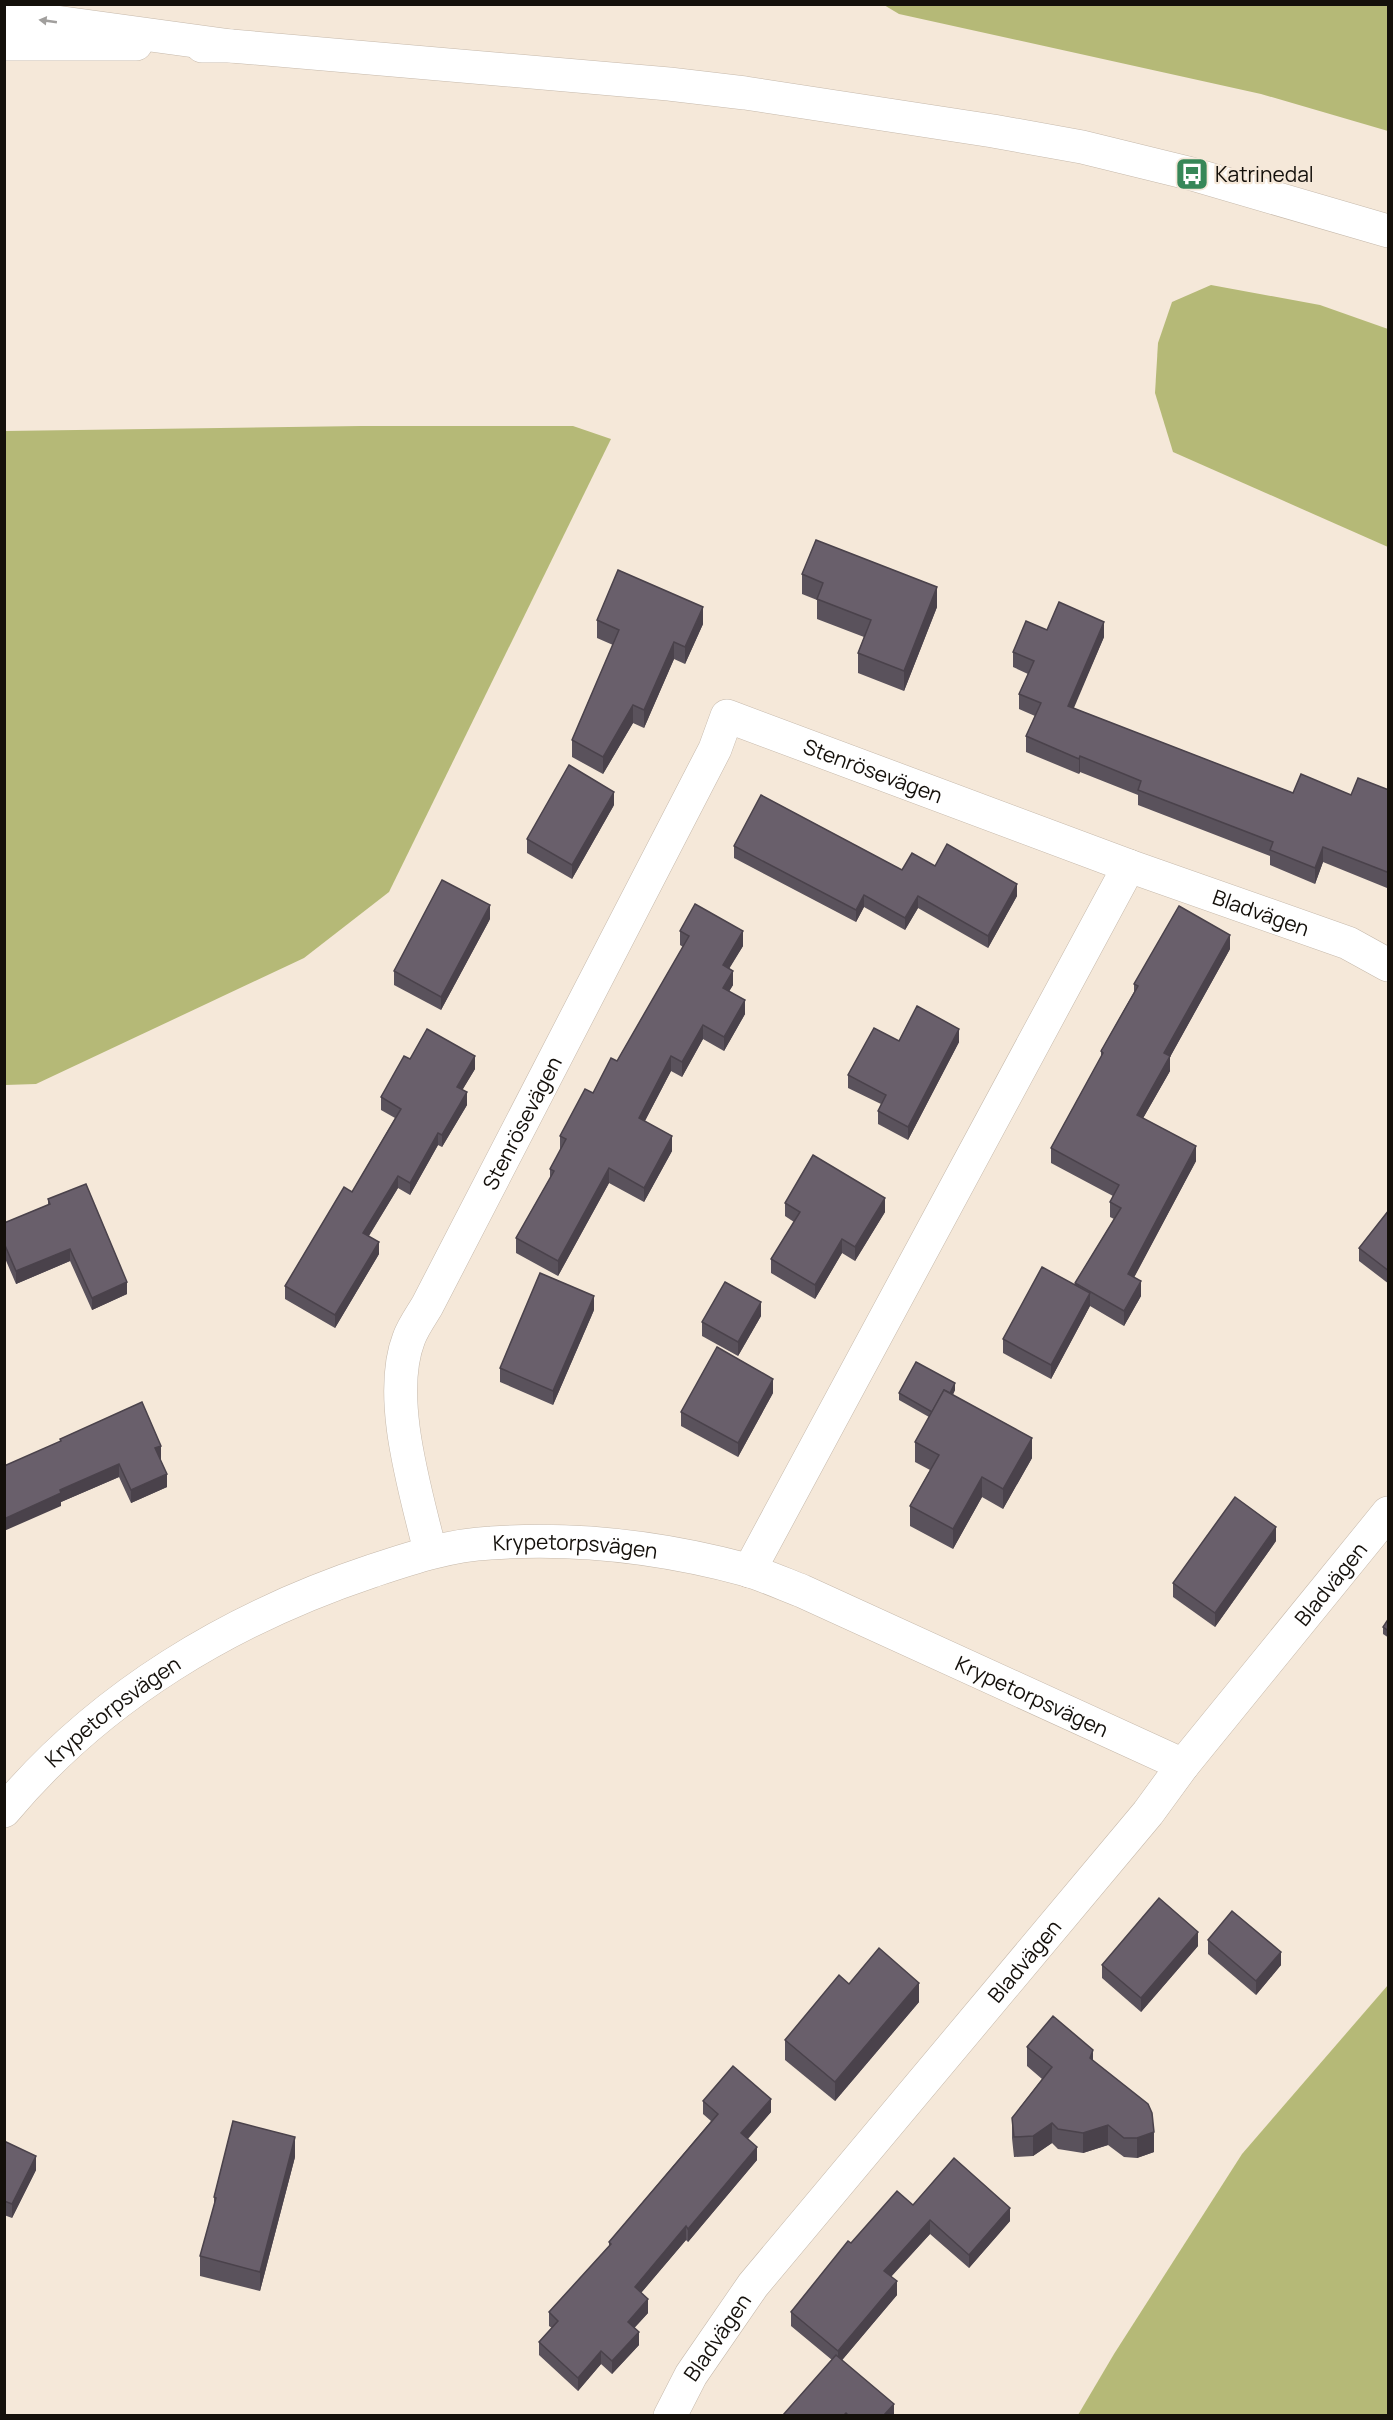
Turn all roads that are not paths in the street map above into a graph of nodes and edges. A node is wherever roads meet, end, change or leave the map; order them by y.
1 (4, 15) edge
2 (4, 44) edge
3 (231, 46) junction
4 (1389, 231) edge
5 (1129, 866) junction
6 (1389, 965) edge
7 (1389, 1513) edge
8 (430, 1551) junction
9 (749, 1571) junction
10 (1183, 1765) junction
11 (4, 1812) edge
12 (670, 2415) edge

3 -> 1 main road
2 - 3 main road
3 - 4 main road
5 - 6 main road, Bladvägen
5 - 8 main road, Stenrösevägen
5 - 9 main road
7 - 10 main road, Bladvägen
8 - 9 main road, Krypetorpsvägen
8 - 11 main road, Krypetorpsvägen
9 - 10 main road, Krypetorpsvägen
10 - 12 main road, Bladvägen

